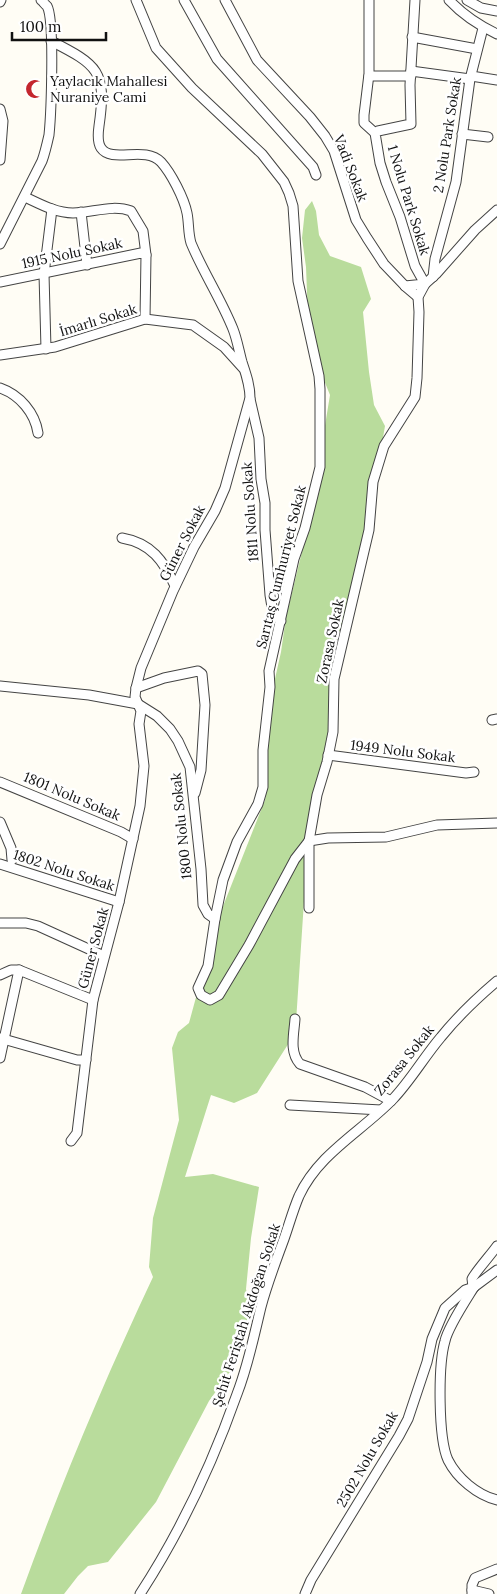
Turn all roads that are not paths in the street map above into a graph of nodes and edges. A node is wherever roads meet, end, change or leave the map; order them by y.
1 (41, 0) edge
2 (136, 0) edge
3 (184, 0) edge
4 (225, 0) edge
5 (369, 0) edge
6 (415, 0) edge
7 (449, 0) edge
8 (467, 0) edge
9 (497, 11) edge
10 (483, 28) junction
11 (497, 34) edge
12 (412, 37) junction
13 (51, 41) junction
14 (477, 49) junction
15 (411, 74) junction
16 (369, 76) junction
17 (470, 77) junction
18 (497, 80) edge
19 (0, 109) edge
20 (375, 134) junction
21 (462, 134) junction
22 (488, 137) dead end
23 (0, 160) edge
24 (316, 175) dead end
25 (25, 197) junction
26 (52, 209) junction
27 (81, 212) junction
28 (496, 213) edge
29 (0, 244) edge
30 (146, 255) junction
31 (87, 265) junction
32 (44, 274) junction
33 (433, 276) junction
34 (0, 282) edge
35 (425, 284) junction
36 (405, 286) junction
37 (418, 297) junction
38 (145, 319) junction
39 (46, 350) junction
40 (0, 355) edge
41 (245, 372) junction
42 (0, 388) edge
43 (250, 398) junction
44 (38, 433) dead end
45 (122, 538) dead end
46 (175, 586) junction
47 (280, 620) junction
48 (0, 686) edge
49 (136, 688) junction
50 (138, 704) junction
51 (328, 755) junction
52 (474, 772) dead end
53 (0, 782) edge
54 (194, 795) junction
55 (0, 822) edge
56 (497, 824) edge
57 (133, 839) junction
58 (309, 841) junction
59 (12, 860) dead end
60 (0, 864) edge
61 (119, 902) junction
62 (309, 908) dead end
63 (215, 919) junction
64 (0, 923) edge
65 (104, 956) junction
66 (20, 970) junction
67 (0, 975) edge
68 (497, 981) edge
69 (93, 1000) junction
70 (295, 1019) dead end
71 (2, 1038) edge
72 (0, 1058) edge
73 (86, 1064) junction
74 (391, 1101) junction
75 (290, 1104) dead end
76 (381, 1110) junction
77 (70, 1141) dead end
78 (297, 1204) joint
79 (497, 1246) edge
80 (497, 1270) edge
81 (474, 1287) junction
82 (497, 1500) edge
83 (497, 1569) edge
84 (472, 1592) edge
85 (140, 1594) edge
86 (304, 1594) edge
87 (488, 1594) edge

1 - 13 street
2 - 47 street, Sarıtaş Cumhuriyet Sokak
3 - 24 street
4 - 36 street, Vadi Sokak
5 - 16 street
6 - 12 street, 1 Nolu Park Sokak
7 - 10 street
8 - 9 street
10 - 11 street
10 - 14 street, 2 Nolu Park Sokak
12 - 14 street
12 - 15 street, 1 Nolu Park Sokak
13 - 25 street
13 - 41 street, Güner Sokak
14 - 17 street, 2 Nolu Park Sokak
15 - 16 street
15 - 17 street
15 - 20 street, 1 Nolu Park Sokak
16 - 20 street
17 - 18 street
17 - 21 street, 2 Nolu Park Sokak
19 - 23 street
20 - 35 street, 1 Nolu Park Sokak
21 - 22 street
21 - 33 street, 2 Nolu Park Sokak
25 - 26 street
25 - 29 street
26 - 27 street
26 - 32 street
27 - 30 street
27 - 31 street
28 - 33 street
30 - 31 street, 1915 Nolu Sokak
30 - 38 street
31 - 32 street, 1915 Nolu Sokak
32 - 34 street, 1915 Nolu Sokak
32 - 39 street
33 - 35 street
35 - 36 street
35 - 37 street
36 - 37 street, Vadi Sokak
37 - 51 street, Zorasa Sokak
38 - 39 street, İmarlı Sokak
38 - 41 street, İmarlı Sokak
39 - 40 street, İmarlı Sokak
41 - 43 street, Güner Sokak
42 - 44 street
43 - 46 street, Güner Sokak
43 - 47 street, 1811 Nolu Sokak
45 - 46 street
46 - 49 street, Güner Sokak
47 - 63 street, Sarıtaş Cumhuriyet Sokak
48 - 50 street, 1800 Nolu Sokak
49 - 50 street, Güner Sokak
49 - 54 street
50 - 54 street, 1800 Nolu Sokak
50 - 57 street, Güner Sokak
51 - 52 street, 1949 Nolu Sokak
51 - 58 street, Zorasa Sokak
53 - 57 street, 1801 Nolu Sokak
54 - 63 street, 1800 Nolu Sokak
55 - 59 street
56 - 58 street
57 - 61 street, Güner Sokak
58 - 62 street, Zorasa Sokak
58 - 63 street, Sarıtaş Cumhuriyet Sokak
60 - 61 street, 1802 Nolu Sokak
61 - 65 street, Güner Sokak
64 - 65 street
65 - 69 street, Güner Sokak
66 - 67 street
66 - 69 street
66 - 71 street
68 - 74 street, Zorasa Sokak
69 - 73 street, Güner Sokak
70 - 74 street
71 - 72 street
71 - 73 street
73 - 77 street, Güner Sokak
74 - 76 street, Zorasa Sokak
75 - 76 street
76 - 78 street, Zorasa Sokak
78 - 85 street, Şehit Feriştah Akdoğan Sokak
79 - 81 street
80 - 81 street, 2502 Nolu Sokak
81 - 82 street
81 - 86 street, 2502 Nolu Sokak
83 - 84 street
84 - 87 street

